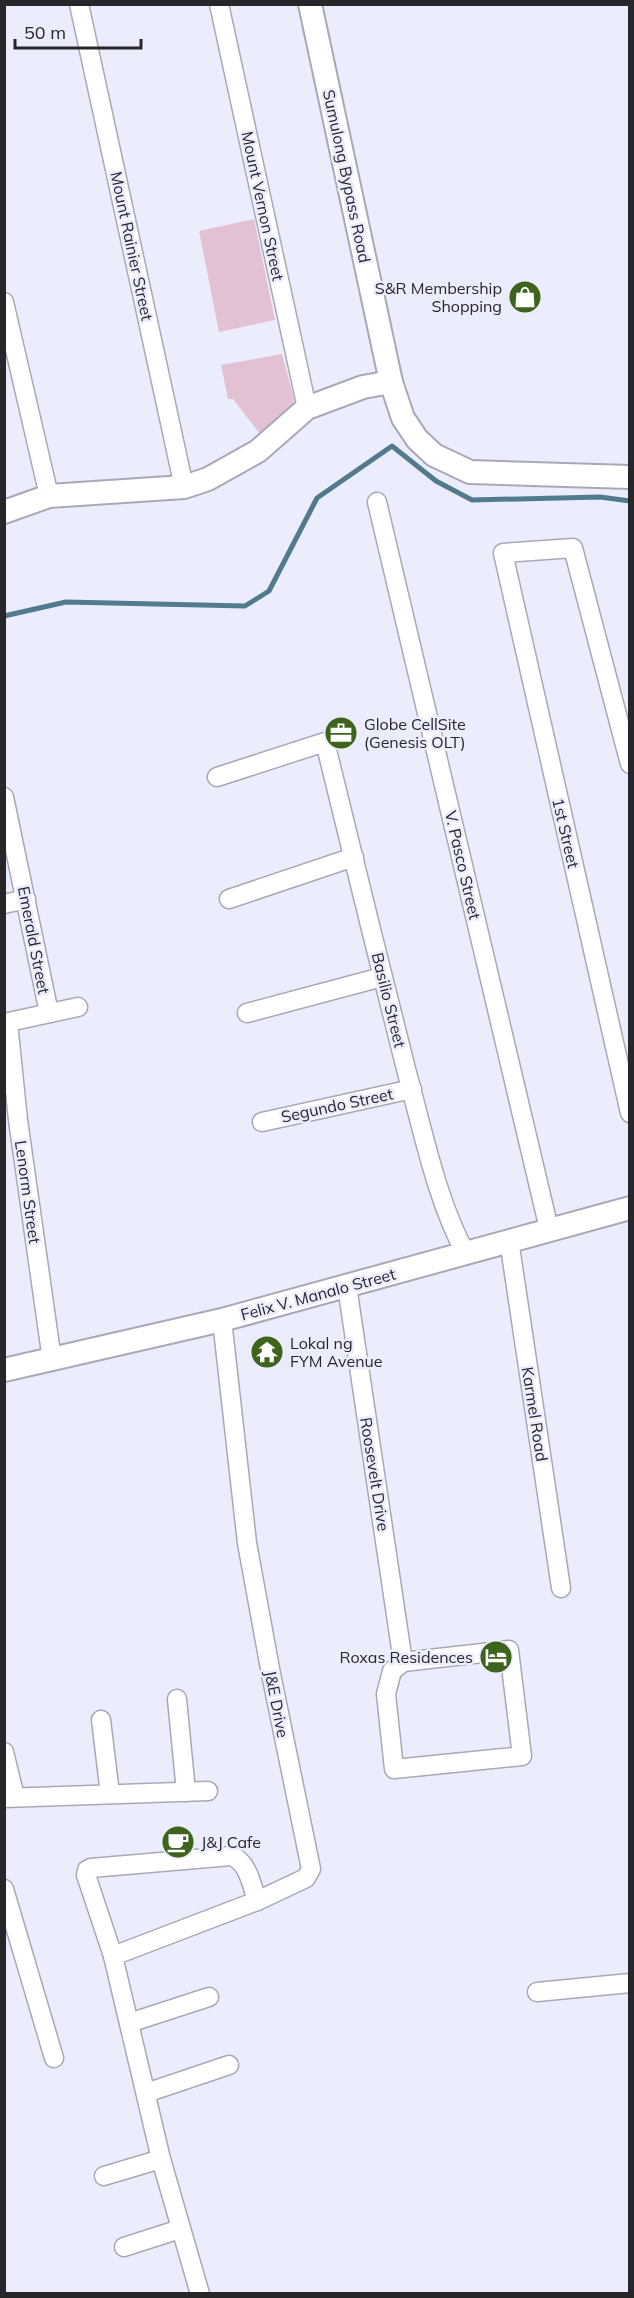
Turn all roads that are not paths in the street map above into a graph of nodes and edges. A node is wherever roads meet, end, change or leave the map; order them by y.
1 (79, 4) edge
2 (219, 4) edge
3 (310, 4) edge
4 (4, 302) edge
5 (391, 382) junction
6 (307, 408) junction
7 (630, 477) edge
8 (184, 487) junction
9 (49, 496) junction
10 (377, 502) dead end
11 (4, 512) edge
12 (630, 764) edge
13 (217, 777) dead end
14 (4, 797) edge
15 (354, 857) junction
16 (26, 899) junction
17 (229, 899) dead end
18 (4, 904) edge
19 (382, 977) junction
20 (78, 1007) dead end
21 (49, 1013) junction
22 (247, 1014) dead end
23 (6, 1023) edge
24 (412, 1089) junction
25 (630, 1113) edge
26 (262, 1122) dead end
27 (630, 1208) edge
28 (549, 1229) junction
29 (509, 1240) junction
30 (466, 1254) junction
31 (347, 1286) junction
32 (222, 1320) junction
33 (52, 1360) junction
34 (4, 1370) edge
35 (561, 1588) dead end
36 (403, 1662) junction
37 (177, 1699) dead end
38 (101, 1720) dead end
39 (4, 1752) edge
40 (208, 1791) dead end
41 (186, 1792) junction
42 (110, 1794) junction
43 (10, 1797) edge
44 (4, 1889) edge
45 (257, 1901) junction
46 (113, 1956) junction
47 (630, 1983) edge
48 (537, 1992) dead end
49 (209, 1997) dead end
50 (129, 2023) junction
51 (54, 2058) dead end
52 (229, 2065) dead end
53 (146, 2093) junction
54 (161, 2159) junction
55 (104, 2176) dead end
56 (180, 2229) junction
57 (124, 2247) dead end
58 (200, 2294) edge

1 - 8 street, Mount Rainier Street
2 - 6 street, Mount Vernon Street
3 - 5 street, Sumulong Bypass Road
4 - 9 street
5 - 6 street
5 - 7 street, Sumulong Bypass Road
6 - 8 street
8 - 9 street
9 - 11 street
10 - 28 street, V. Pasco Street
12 - 25 street, 1st Street
13 - 15 street, Basilio Street
14 - 16 street, Emerald Street
15 - 17 street
15 - 19 street, Basilio Street
16 - 18 street
16 - 21 street, Emerald Street
19 - 22 street
19 - 24 street, Basilio Street
20 - 21 street
21 - 23 street
23 - 33 street, Lenorm Street
24 - 26 street, Segundo Street
24 - 30 street, Basilio Street
27 - 28 street, Felix V. Manalo Street
28 - 29 street, Felix V. Manalo Street
29 - 30 street, Felix V. Manalo Street
29 - 35 street, Karmel Road
30 - 31 street, Felix V. Manalo Street
31 - 32 street, Felix V. Manalo Street
31 - 36 street, Roosevelt Drive
32 - 33 street, Felix V. Manalo Street
32 - 45 street, J&E Drive
33 - 34 street, Felix V. Manalo Street
36 - 36 street
37 - 41 street
38 - 42 street
39 - 43 street
40 - 41 street
41 - 42 street
42 - 43 street
44 - 51 street
45 - 46 street, J&E Drive
45 - 46 street
46 - 50 street
47 - 48 street
49 - 50 street
50 - 53 street
52 - 53 street
53 - 54 street
54 - 55 street
54 - 56 street
56 - 57 street
56 - 58 street

